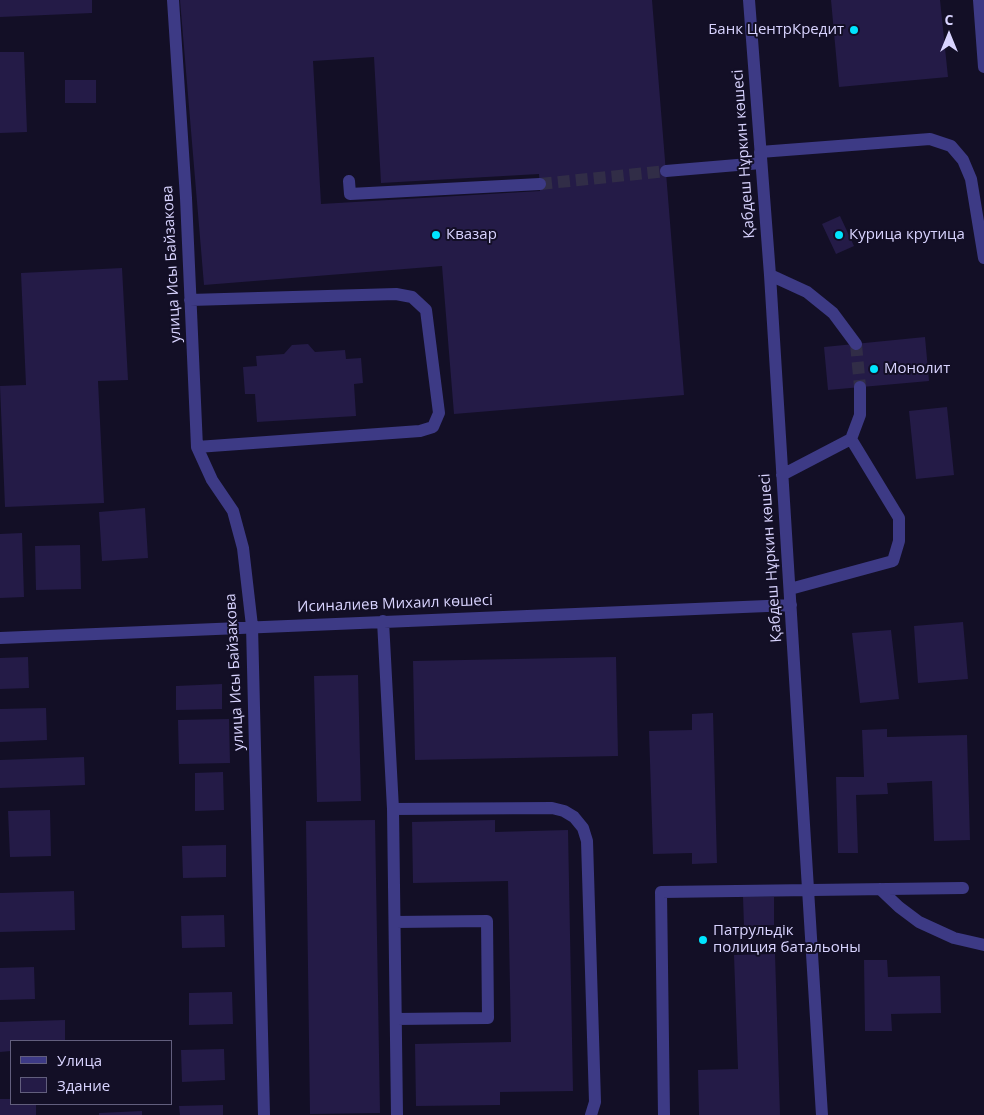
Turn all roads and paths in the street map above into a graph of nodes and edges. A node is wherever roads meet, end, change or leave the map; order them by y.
1 (173, 0) edge
2 (749, 0) edge
3 (979, 0) edge
4 (984, 67) edge
5 (761, 157) junction
6 (666, 171) tunnel mouth
7 (349, 180) dead end
8 (540, 184) tunnel mouth
9 (984, 258) edge
10 (770, 275) junction
11 (190, 300) junction
12 (856, 344) tunnel mouth
13 (860, 387) tunnel mouth
14 (851, 439) junction
15 (197, 447) junction
16 (782, 475) junction
17 (790, 589) junction
18 (791, 605) junction
19 (382, 621) junction
20 (252, 626) junction
21 (0, 638) edge
22 (392, 809) junction
23 (963, 888) dead end
24 (808, 889) junction
25 (880, 889) junction
26 (395, 922) junction
27 (984, 945) edge
28 (396, 1019) junction
29 (264, 1115) edge
30 (397, 1115) edge
31 (591, 1115) edge
32 (664, 1115) edge
33 (822, 1115) edge

1 - 11 street, улица Исы Байзакова
2 - 5 street, Қабдеш Нұркин көшесі
3 - 4 street
5 - 6 street
5 - 9 street
5 - 10 street, Қабдеш Нұркин көшесі
7 - 8 street
10 - 12 street
10 - 16 street, Қабдеш Нұркин көшесі
11 - 15 street, улица Исы Байзакова
11 - 15 street
13 - 14 street
14 - 16 street
14 - 17 street
15 - 20 street, улица Исы Байзакова
16 - 17 street, Қабдеш Нұркин көшесі
17 - 18 street, Қабдеш Нұркин көшесі
18 - 19 street, Исиналиев Михаил көшесі
18 - 24 street, Қабдеш Нұркин көшесі
19 - 20 street, Исиналиев Михаил көшесі
19 - 22 street
20 - 21 street, Исиналиев Михаил көшесі
20 - 29 street, улица Исы Байзакова
22 - 26 street
22 - 31 street
23 - 25 street
24 - 25 street
24 - 32 street
24 - 33 street, Қабдеш Нұркин көшесі
25 - 27 street
26 - 28 street
26 - 28 street
28 - 30 street

